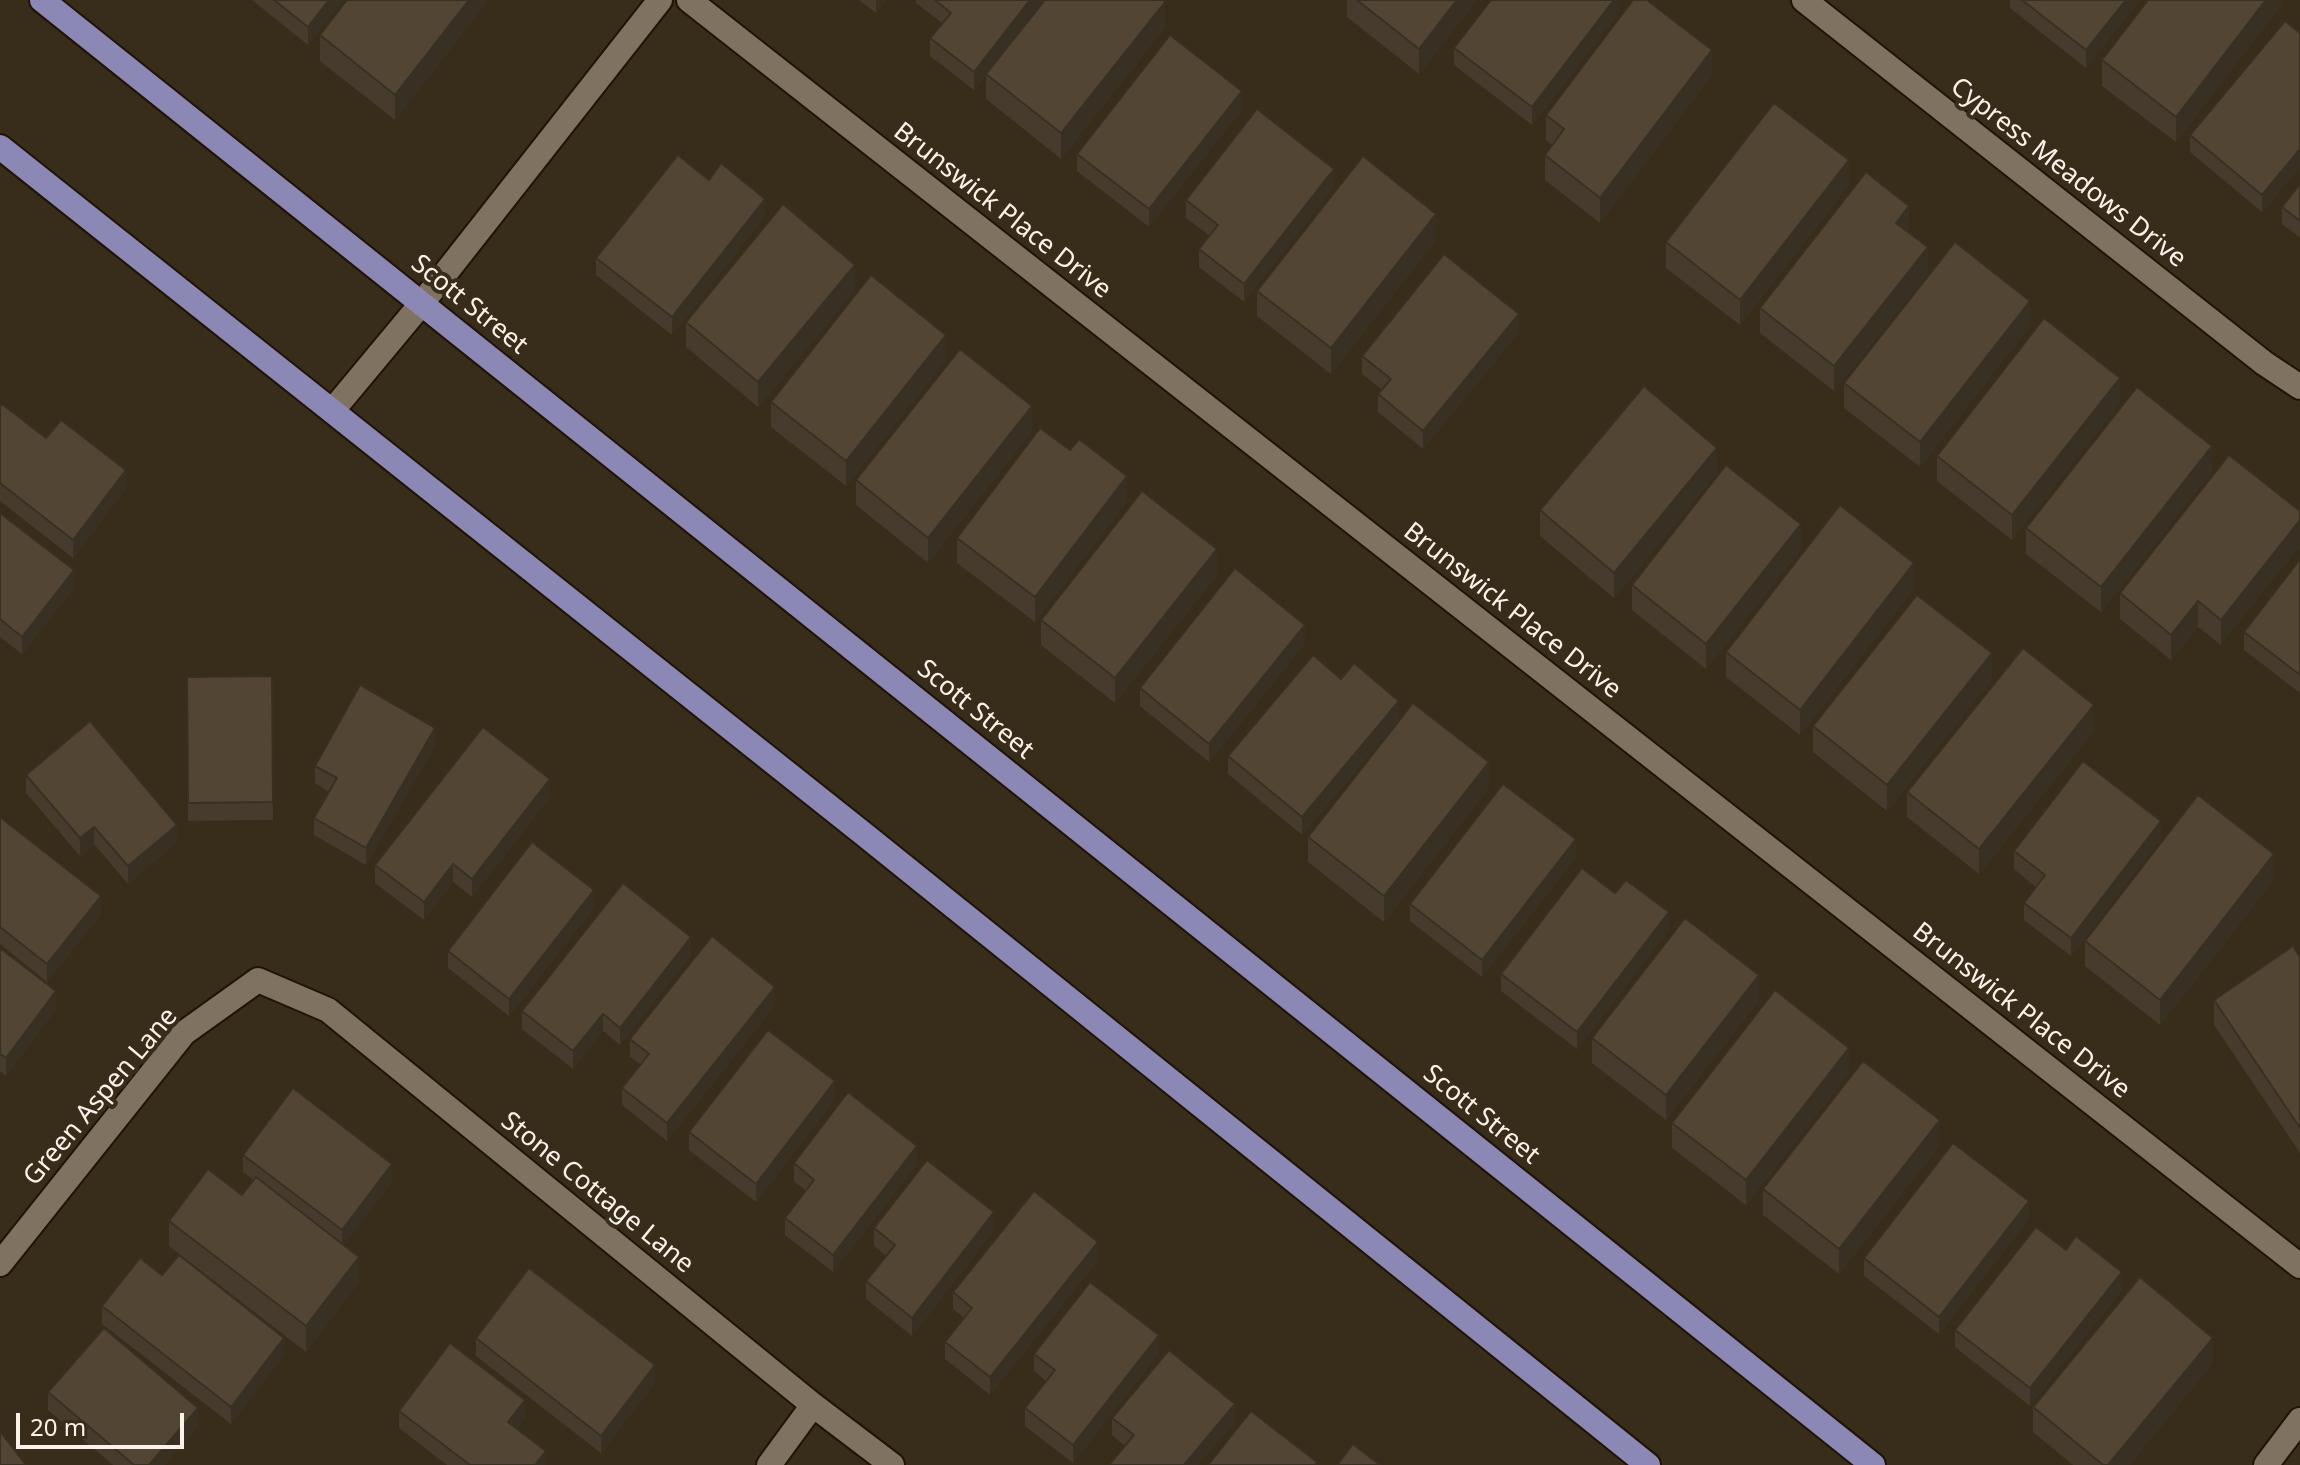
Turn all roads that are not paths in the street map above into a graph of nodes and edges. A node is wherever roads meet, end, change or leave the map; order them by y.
1 (42, 0) edge
2 (660, 0) edge
3 (689, 0) edge
4 (1804, 0) edge
5 (0, 147) edge
6 (422, 303) junction
7 (2300, 387) edge
8 (333, 410) junction
9 (258, 980) joint
10 (0, 1264) edge
11 (2300, 1266) edge
12 (813, 1405) junction
13 (2300, 1420) edge
14 (769, 1465) edge
15 (892, 1465) edge
16 (1648, 1465) edge
17 (1873, 1465) edge
18 (2266, 1465) edge

1 - 6 main road, Scott Street
2 - 6 street
3 - 11 street, Brunswick Place Drive
4 - 7 street, Cypress Meadows Drive
5 - 8 main road
6 - 8 street
6 - 17 main road, Scott Street
8 - 16 main road
9 - 10 street, Green Aspen Lane
9 - 12 street, Stone Cottage Lane
12 - 14 street
12 - 15 street, Stone Cottage Lane
13 - 18 street

